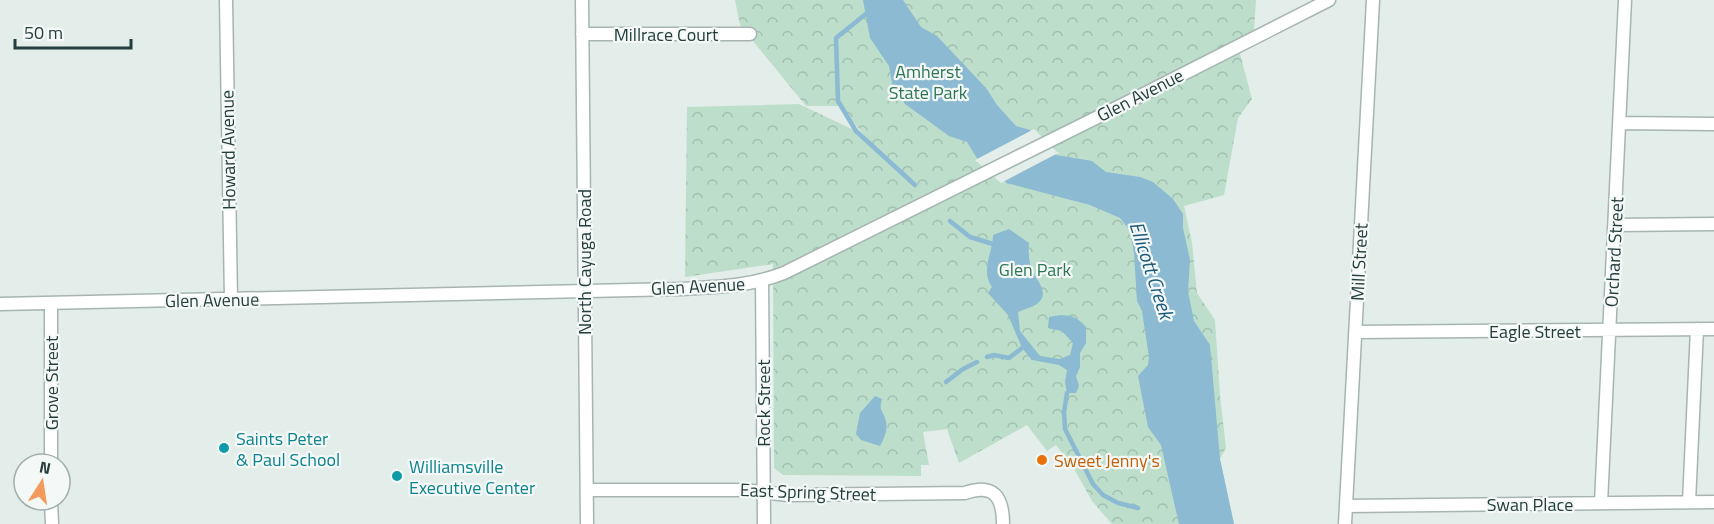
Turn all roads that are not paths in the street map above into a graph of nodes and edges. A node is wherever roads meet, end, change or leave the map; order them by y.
1 (226, 0) edge
2 (582, 0) edge
3 (1329, 0) edge
4 (1372, 0) edge
5 (1625, 0) edge
6 (582, 34) junction
7 (750, 34) dead end
8 (1619, 123) junction
9 (1714, 124) edge
10 (1714, 224) edge
11 (1615, 225) junction
12 (762, 281) junction
13 (585, 290) junction
14 (231, 300) junction
15 (51, 303) junction
16 (0, 304) edge
17 (1697, 329) junction
18 (1714, 329) edge
19 (1610, 330) junction
20 (1356, 332) junction
21 (51, 452) edge
22 (587, 490) junction
23 (763, 492) junction
24 (1689, 502) junction
25 (1714, 502) edge
26 (1601, 503) junction
27 (1346, 506) junction
28 (587, 524) edge
29 (764, 524) edge
30 (1003, 524) edge
31 (1345, 524) edge

1 - 14 street, Howard Avenue
2 - 6 street, North Cayuga Road
3 - 12 street, Glen Avenue
4 - 20 street, Mill Street
5 - 8 street, Orchard Street
6 - 7 street, Millrace Court
6 - 13 street, North Cayuga Road
8 - 9 street
8 - 11 street, Orchard Street
10 - 11 street
11 - 19 street, Orchard Street
12 - 13 street, Glen Avenue
12 - 23 street, Rock Street
13 - 14 street, Glen Avenue
13 - 22 street, North Cayuga Road
14 - 15 street, Glen Avenue
15 - 16 street, Glen Avenue
15 - 21 street, Grove Street
17 - 18 street, Eagle Street
17 - 19 street, Eagle Street
17 - 24 street
19 - 20 street, Eagle Street
19 - 26 street, Orchard Street
20 - 27 street, Mill Street
22 - 23 street, East Spring Street
22 - 28 street, North Cayuga Road
23 - 29 street, Rock Street
23 - 30 street, East Spring Street
24 - 25 street, Swan Place
24 - 26 street, Swan Place
26 - 27 street, Swan Place
27 - 31 street, Mill Street

